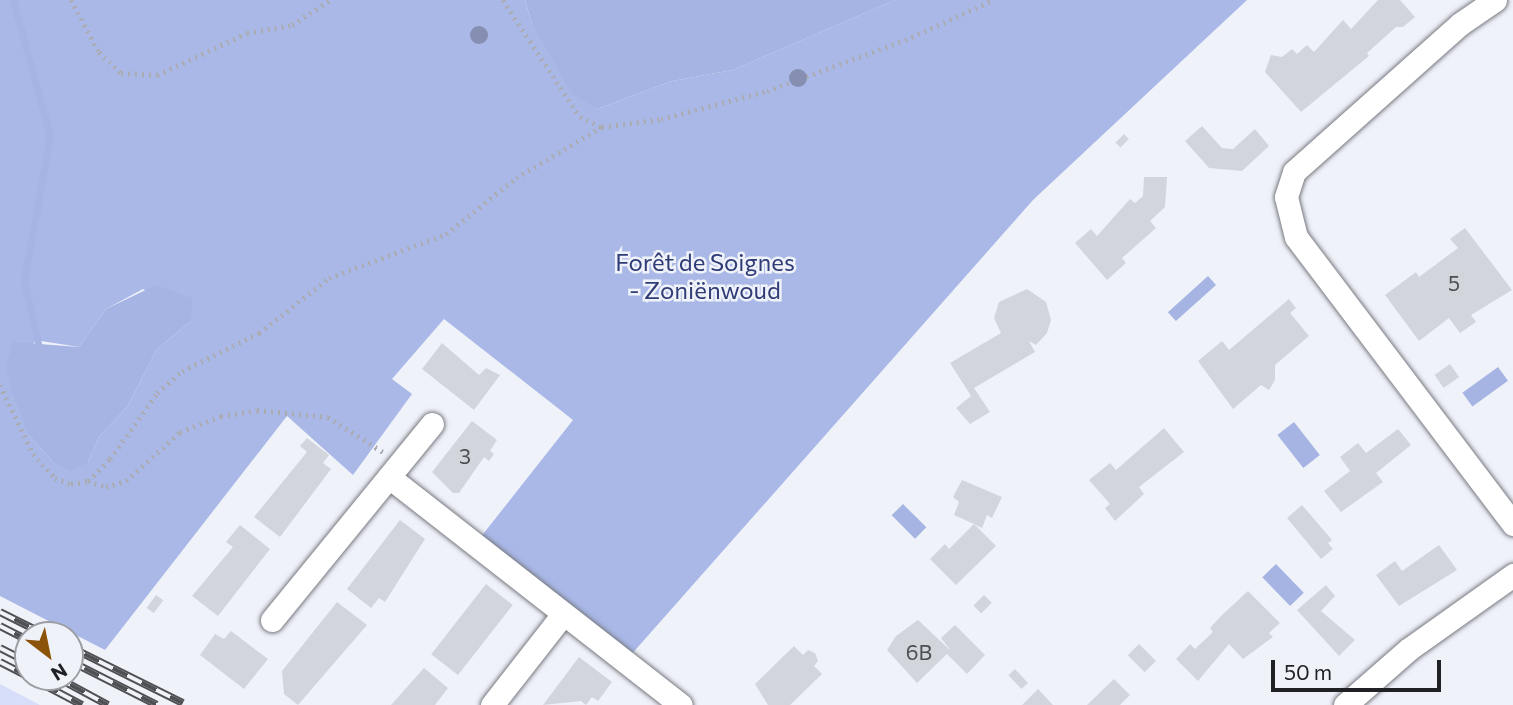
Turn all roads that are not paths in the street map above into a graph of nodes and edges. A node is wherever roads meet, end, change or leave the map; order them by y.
1 (1495, 0) edge
2 (432, 424) dead end
3 (394, 471) junction
4 (1513, 524) edge
5 (1513, 575) edge
6 (563, 614) junction
7 (272, 620) dead end
8 (492, 705) edge
9 (681, 705) edge
10 (1345, 705) edge

1 - 4 street
2 - 3 street
3 - 6 street
3 - 7 street
5 - 10 street
6 - 8 street
6 - 9 street

